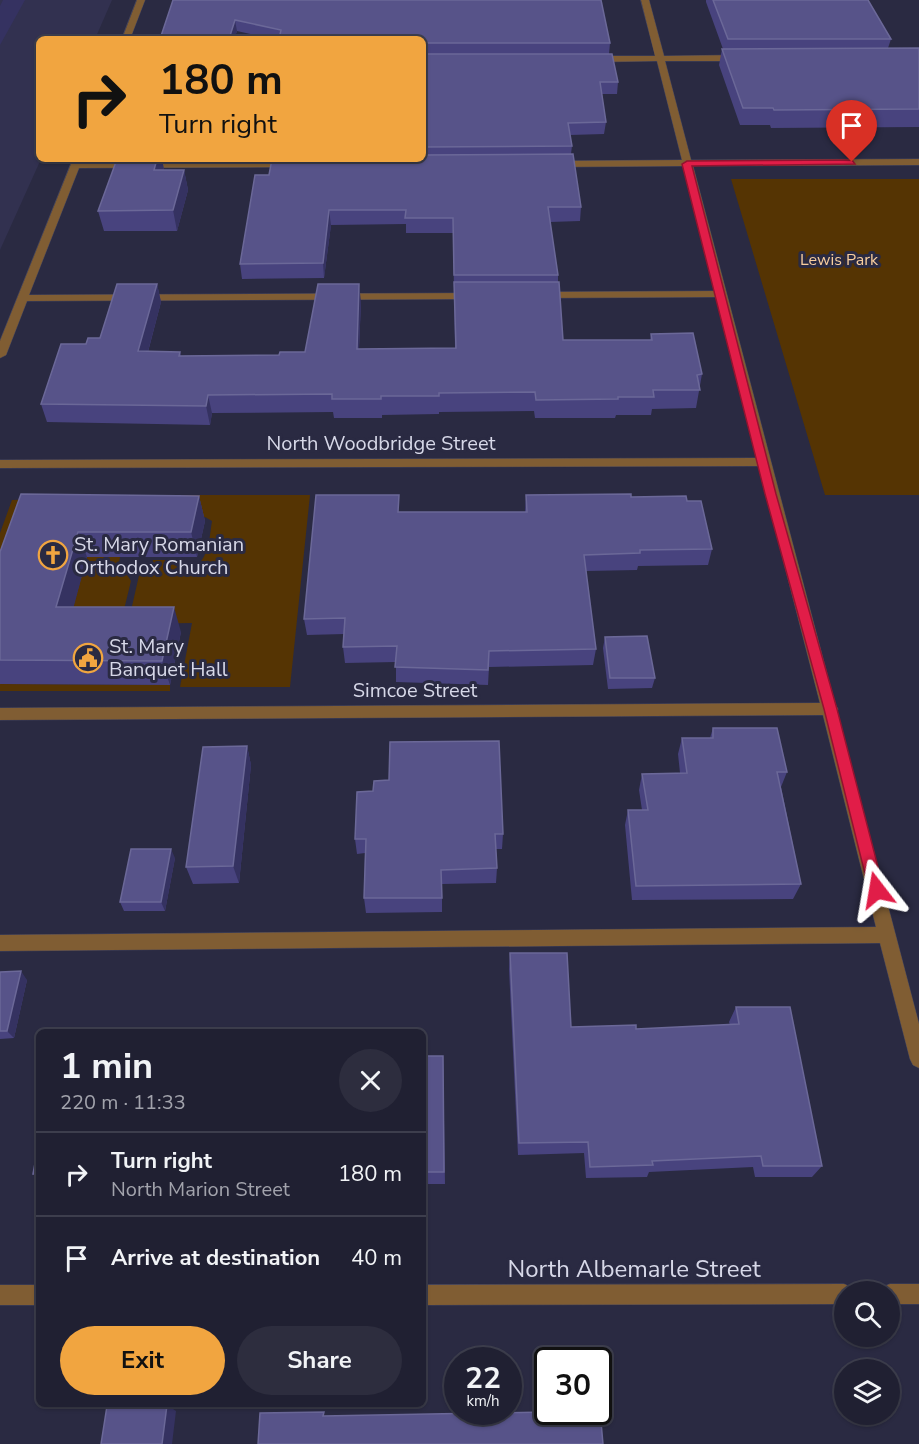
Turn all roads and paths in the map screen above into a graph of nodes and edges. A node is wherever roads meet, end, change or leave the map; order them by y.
1 (141, 0) edge
2 (645, 0) edge
3 (127, 36) edge
4 (661, 58) junction
5 (757, 58) edge
6 (585, 59) edge
7 (77, 162) edge
8 (919, 162) edge
9 (303, 164) edge
10 (542, 164) edge
11 (687, 164) junction
12 (720, 294) junction
13 (529, 295) edge
14 (481, 296) edge
15 (23, 298) junction
16 (0, 355) edge
17 (763, 462) junction
18 (0, 464) edge
19 (831, 709) junction
20 (0, 714) edge
21 (888, 935) junction
22 (0, 943) edge
23 (919, 1059) edge
24 (834, 1294) edge
25 (900, 1294) edge
26 (919, 1294) edge
27 (0, 1295) edge
28 (36, 1295) edge
29 (426, 1295) edge

1 - 3 street
2 - 4 street
4 - 5 street
4 - 6 street
4 - 11 street
7 - 9 street
7 - 15 street
8 - 11 street
10 - 11 street
11 - 12 street
12 - 13 street
12 - 17 street
14 - 15 street
15 - 16 street
17 - 18 street, North Woodbridge Street
17 - 19 street
19 - 20 street, Simcoe Street
19 - 21 street
21 - 22 street
21 - 23 street
24 - 29 street, North Albemarle Street
25 - 26 street
27 - 28 street

